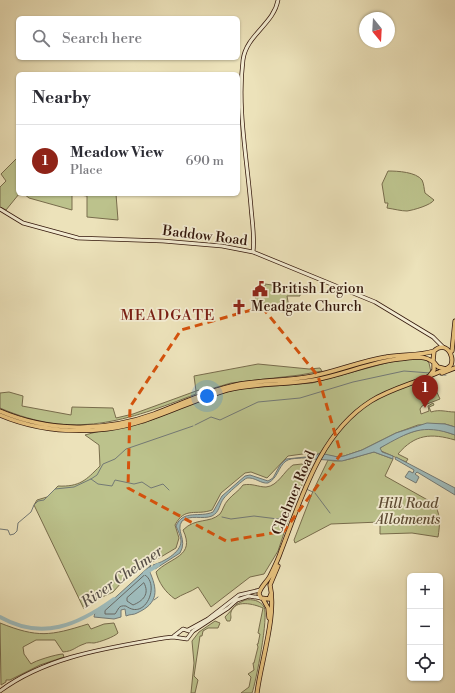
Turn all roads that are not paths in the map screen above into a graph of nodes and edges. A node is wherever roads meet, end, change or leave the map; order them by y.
1 (278, 0) edge
2 (0, 209) edge
3 (253, 252) junction
4 (455, 321) edge
5 (453, 337) junction
6 (437, 341) junction
7 (444, 347) junction
8 (435, 350) junction
9 (453, 352) edge
10 (434, 363) junction
11 (455, 367) edge
12 (448, 368) junction
13 (426, 378) junction
14 (0, 411) edge
15 (0, 415) edge
16 (281, 551) junction
17 (276, 568) junction
18 (261, 589) junction
19 (270, 590) junction
20 (271, 594) junction
21 (262, 599) junction
22 (271, 613) junction
23 (270, 623) junction
24 (188, 630) junction
25 (180, 632) junction
26 (190, 635) junction
27 (174, 637) junction
28 (181, 638) junction
29 (0, 691) edge
30 (256, 693) edge

1 - 3 street
2 - 3 street, Baddow Road
3 - 6 street, Baddow Road
4 - 5 main road
5 - 7 main road
5 - 9 main road
6 - 7 street, Baddow Road
6 - 8 street
7 - 8 main road
7 - 9 main road
8 - 10 main road
8 - 14 main road
9 - 12 main road
10 - 12 main road
10 - 13 main road
10 - 15 main road
11 - 12 main road, Chelmer Road
11 - 13 main road
12 - 13 main road, Chelmer Road
13 - 16 main road, Chelmer Road
16 - 17 main road, Chelmer Road
16 - 18 main road, Chelmer Road
17 - 19 main road, Chelmer Road
17 - 22 main road, Chelmer Road
18 - 19 main road
18 - 21 main road
18 - 24 street
19 - 20 main road
20 - 21 main road
20 - 22 main road, Chelmer Road
21 - 23 main road, Chelmer Road
21 - 26 street
22 - 23 main road, Chelmer Road
23 - 30 main road, Chelmer Road
24 - 25 street
24 - 26 street
25 - 27 street
25 - 28 street
26 - 28 street
27 - 28 street
27 - 29 street

